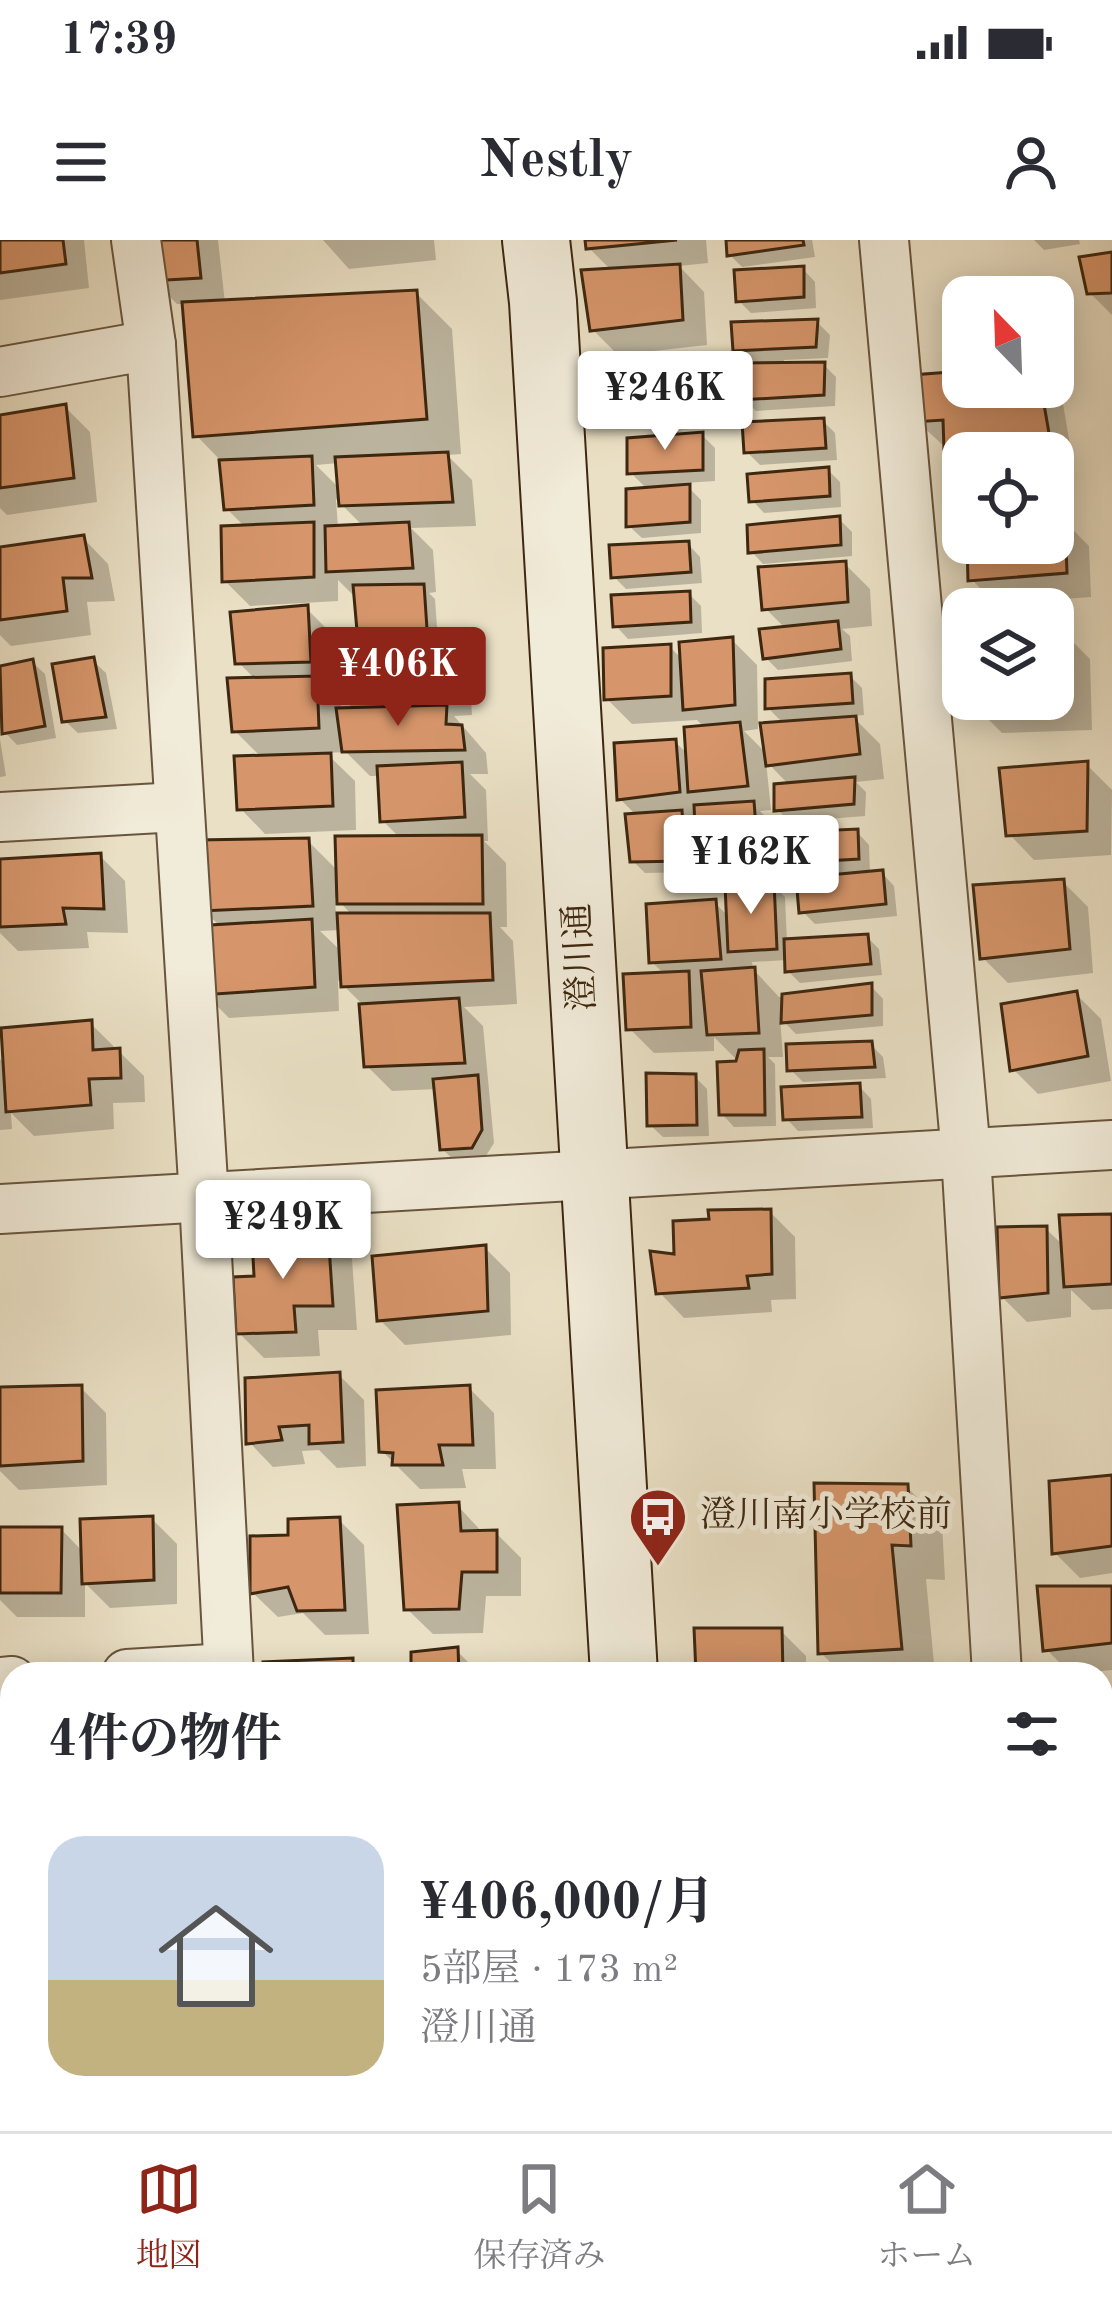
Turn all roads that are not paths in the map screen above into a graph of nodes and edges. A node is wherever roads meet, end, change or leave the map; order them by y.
1 (136, 240) edge
2 (536, 240) edge
3 (884, 240) edge
4 (152, 345) junction
5 (0, 372) edge
6 (178, 807) junction
7 (0, 817) edge
8 (1112, 1145) edge
9 (967, 1154) junction
10 (595, 1174) junction
11 (204, 1198) junction
12 (0, 1209) edge
13 (229, 1662) edge
14 (623, 1662) edge
15 (996, 1662) edge

1 - 4 street
2 - 10 street, 澄川通
3 - 9 street
4 - 5 street
4 - 6 street
6 - 7 street
6 - 11 street
8 - 9 street
9 - 10 street
9 - 15 street
10 - 11 street
10 - 14 street, 澄川通
11 - 12 street
11 - 13 street

